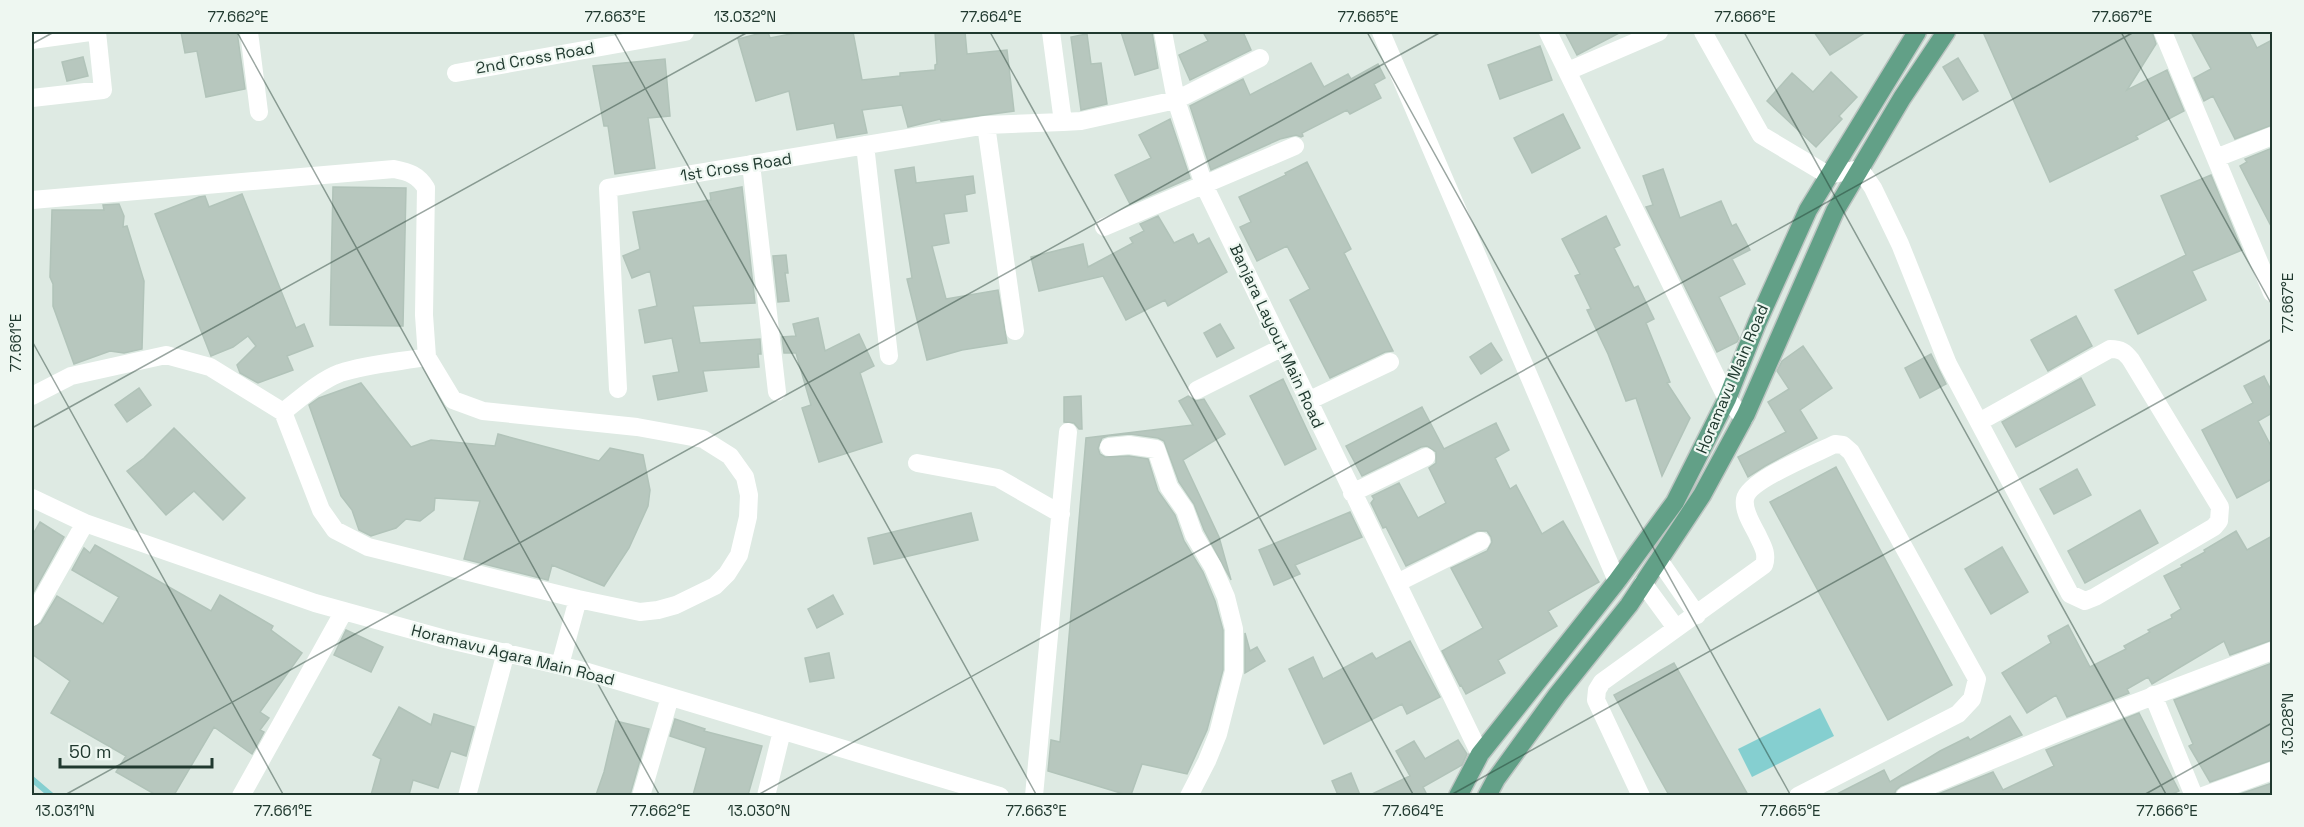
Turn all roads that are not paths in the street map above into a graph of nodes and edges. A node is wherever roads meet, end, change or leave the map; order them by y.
1 (90, 32) edge
2 (98, 32) edge
3 (249, 32) edge
4 (685, 32) edge
5 (1051, 32) edge
6 (1163, 32) edge
7 (1381, 32) edge
8 (1548, 32) edge
9 (1659, 32) edge
10 (1703, 32) edge
11 (1917, 32) edge
12 (1946, 32) edge
13 (2163, 32) edge
14 (626, 36) edge
15 (32, 40) edge
16 (1260, 58) dead end
17 (1568, 71) junction
18 (456, 73) dead end
19 (32, 98) edge
20 (1176, 100) junction
21 (259, 112) dead end
22 (1063, 122) junction
23 (986, 125) junction
24 (2272, 136) edge
25 (865, 145) junction
26 (1295, 146) dead end
27 (2216, 158) junction
28 (751, 164) junction
29 (1860, 170) junction
30 (1828, 175) junction
31 (1204, 185) junction
32 (32, 200) edge
33 (1104, 227) dead end
34 (2272, 293) edge
35 (1015, 331) dead end
36 (1281, 348) junction
37 (889, 356) dead end
38 (427, 357) junction
39 (1390, 362) dead end
40 (618, 389) dead end
41 (1197, 390) dead end
42 (777, 392) dead end
43 (32, 396) edge
44 (1727, 399) junction
45 (1308, 401) junction
46 (283, 412) junction
47 (1744, 418) junction
48 (1979, 422) junction
49 (1068, 432) dead end
50 (1109, 447) dead end
51 (1426, 457) dead end
52 (917, 463) dead end
53 (1352, 493) junction
54 (32, 498) edge
55 (1060, 514) junction
56 (85, 523) junction
57 (1481, 541) dead end
58 (1659, 560) junction
59 (1617, 581) junction
60 (1397, 583) junction
61 (1643, 583) junction
62 (578, 599) junction
63 (344, 611) junction
64 (1697, 615) junction
65 (32, 617) edge
66 (1676, 628) junction
67 (2272, 651) edge
68 (506, 652) junction
69 (560, 665) junction
70 (2153, 695) junction
71 (670, 697) junction
72 (782, 731) junction
73 (1480, 754) junction
74 (2272, 771) edge
75 (242, 795) edge
76 (466, 795) edge
77 (641, 795) edge
78 (766, 795) edge
79 (1000, 795) edge
80 (1034, 795) edge
81 (1189, 795) edge
82 (1458, 795) edge
83 (1487, 795) edge
84 (1641, 795) edge
85 (1798, 795) edge
86 (1905, 795) edge
87 (2194, 795) edge
88 (2203, 795) edge

1 - 15 street
2 - 19 street
3 - 21 street
4 - 14 street, 2nd Cross Road
5 - 22 street
6 - 20 street, Banjara Layout Main Road
7 - 59 street
8 - 17 street
9 - 17 street
10 - 30 street
11 - 30 main road, Horamavu Main Road
12 - 29 main road, Horamavu Main Road
13 - 27 street
14 - 18 street, 2nd Cross Road
16 - 20 street
17 - 44 street
20 - 22 street
20 - 31 street, Banjara Layout Main Road
22 - 23 street, 1st Cross Road
23 - 25 street, 1st Cross Road
23 - 35 street
24 - 27 street
25 - 28 street, 1st Cross Road
25 - 37 street
26 - 31 street
27 - 34 street
28 - 40 street, 1st Cross Road
28 - 42 street
29 - 30 street
29 - 47 main road, Horamavu Main Road
29 - 48 street
30 - 44 main road, Horamavu Main Road
31 - 33 street
31 - 36 street, Banjara Layout Main Road
32 - 38 street
36 - 41 street
36 - 45 street, Banjara Layout Main Road
38 - 46 street
38 - 62 street
39 - 45 street
43 - 46 street
44 - 47 street
44 - 59 main road, Horamavu Main Road
45 - 53 street, Banjara Layout Main Road
46 - 62 street
47 - 58 main road, Horamavu Main Road
48 - 48 street
49 - 55 street
50 - 81 street
51 - 53 street
52 - 55 street
53 - 60 street, Banjara Layout Main Road
54 - 56 street, Horamavu Agara Main Road
55 - 80 street
56 - 63 street, Horamavu Agara Main Road
56 - 65 street
57 - 60 street
58 - 61 main road, Horamavu Main Road
58 - 64 street
59 - 73 main road, Horamavu Main Road
60 - 73 street, Banjara Layout Main Road
61 - 66 street
61 - 83 main road, Horamavu Main Road
62 - 69 street
63 - 68 street, Horamavu Agara Main Road
63 - 75 street
64 - 66 street
64 - 85 street
66 - 84 street
67 - 70 street
68 - 69 street, Horamavu Agara Main Road
68 - 76 street
69 - 71 street, Horamavu Agara Main Road
70 - 86 street
70 - 87 street
71 - 72 street, Horamavu Agara Main Road
71 - 77 street
72 - 78 street
72 - 79 street, Horamavu Agara Main Road
73 - 82 main road, Horamavu Main Road
74 - 88 street

